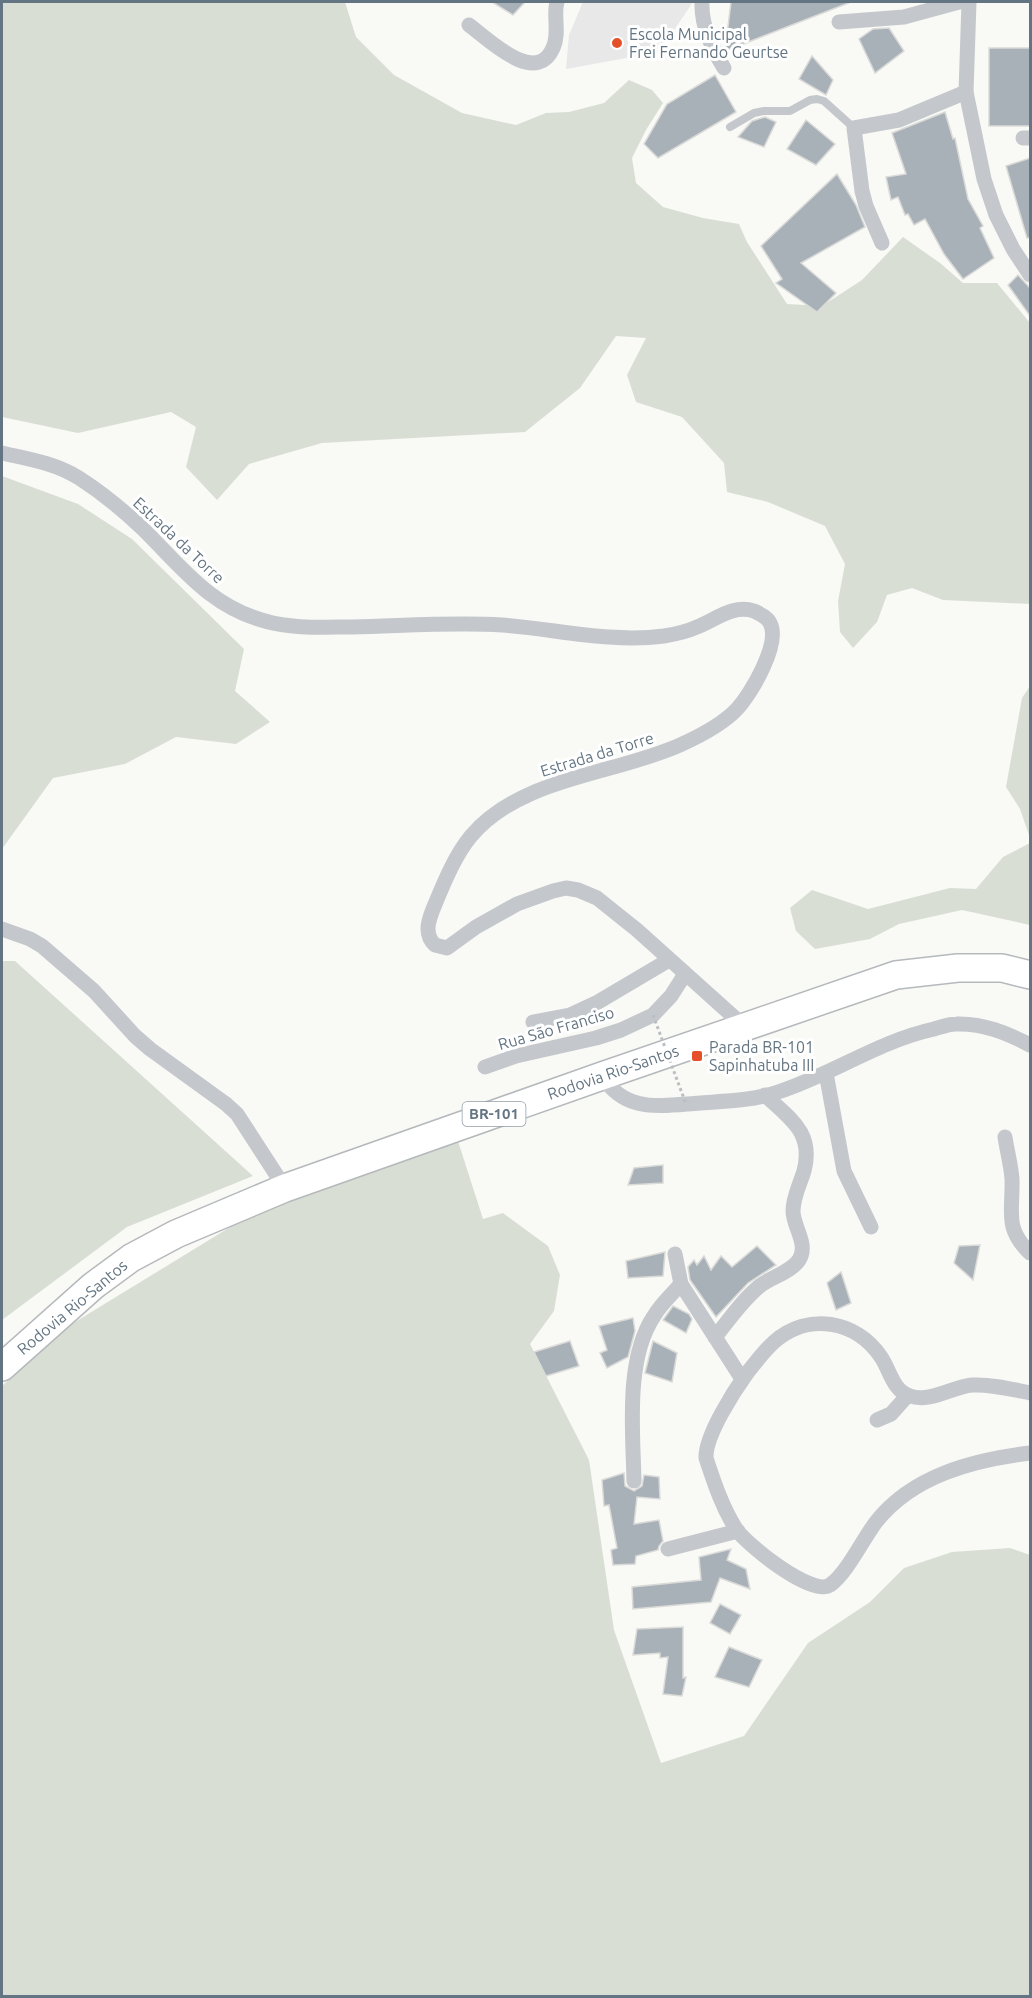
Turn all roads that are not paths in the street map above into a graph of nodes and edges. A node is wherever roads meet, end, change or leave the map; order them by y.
1 (557, 2) edge
2 (702, 2) edge
3 (959, 2) edge
4 (969, 2) edge
5 (840, 22) dead end
6 (469, 25) dead end
7 (724, 68) dead end
8 (966, 92) junction
9 (730, 127) dead end
10 (854, 128) junction
11 (882, 243) dead end
12 (1030, 275) edge
13 (2, 453) edge
14 (2, 929) edge
15 (669, 960) junction
16 (685, 974) junction
17 (1030, 975) edge
18 (533, 1022) dead end
19 (745, 1028) junction
20 (1030, 1045) edge
21 (485, 1068) dead end
22 (826, 1074) junction
23 (602, 1076) junction
24 (765, 1095) junction
25 (1005, 1137) dead end
26 (285, 1188) junction
27 (871, 1227) dead end
28 (1030, 1253) edge
29 (675, 1254) dead end
30 (681, 1284) junction
31 (715, 1337) junction
32 (2, 1367) edge
33 (742, 1379) junction
34 (1030, 1392) edge
35 (907, 1396) junction
36 (877, 1420) dead end
37 (1030, 1453) edge
38 (634, 1481) dead end
39 (738, 1532) junction
40 (669, 1549) dead end

1 - 6 street
2 - 7 street
3 - 5 street
4 - 8 street
8 - 10 street
8 - 12 street
9 - 10 lane
10 - 11 street
13 - 15 street, Estrada da Torre
14 - 26 street
15 - 16 street, Estrada da Torre
15 - 18 street
16 - 19 street, Estrada da Torre
16 - 21 street, Rua São Franciso
17 - 19 highway, Rodovia Rio-Santos / BR-101
19 - 23 highway, Rodovia Rio-Santos / BR-101
20 - 22 street
22 - 24 street
22 - 27 street
23 - 24 street
23 - 26 highway, Rodovia Rio-Santos / BR-101
24 - 31 street
25 - 28 street
26 - 32 highway, Rodovia Rio-Santos / BR-101
29 - 30 street
30 - 31 street
30 - 38 street
31 - 33 street
33 - 35 street
33 - 39 street
34 - 35 street
35 - 36 street
37 - 39 street
39 - 40 street

